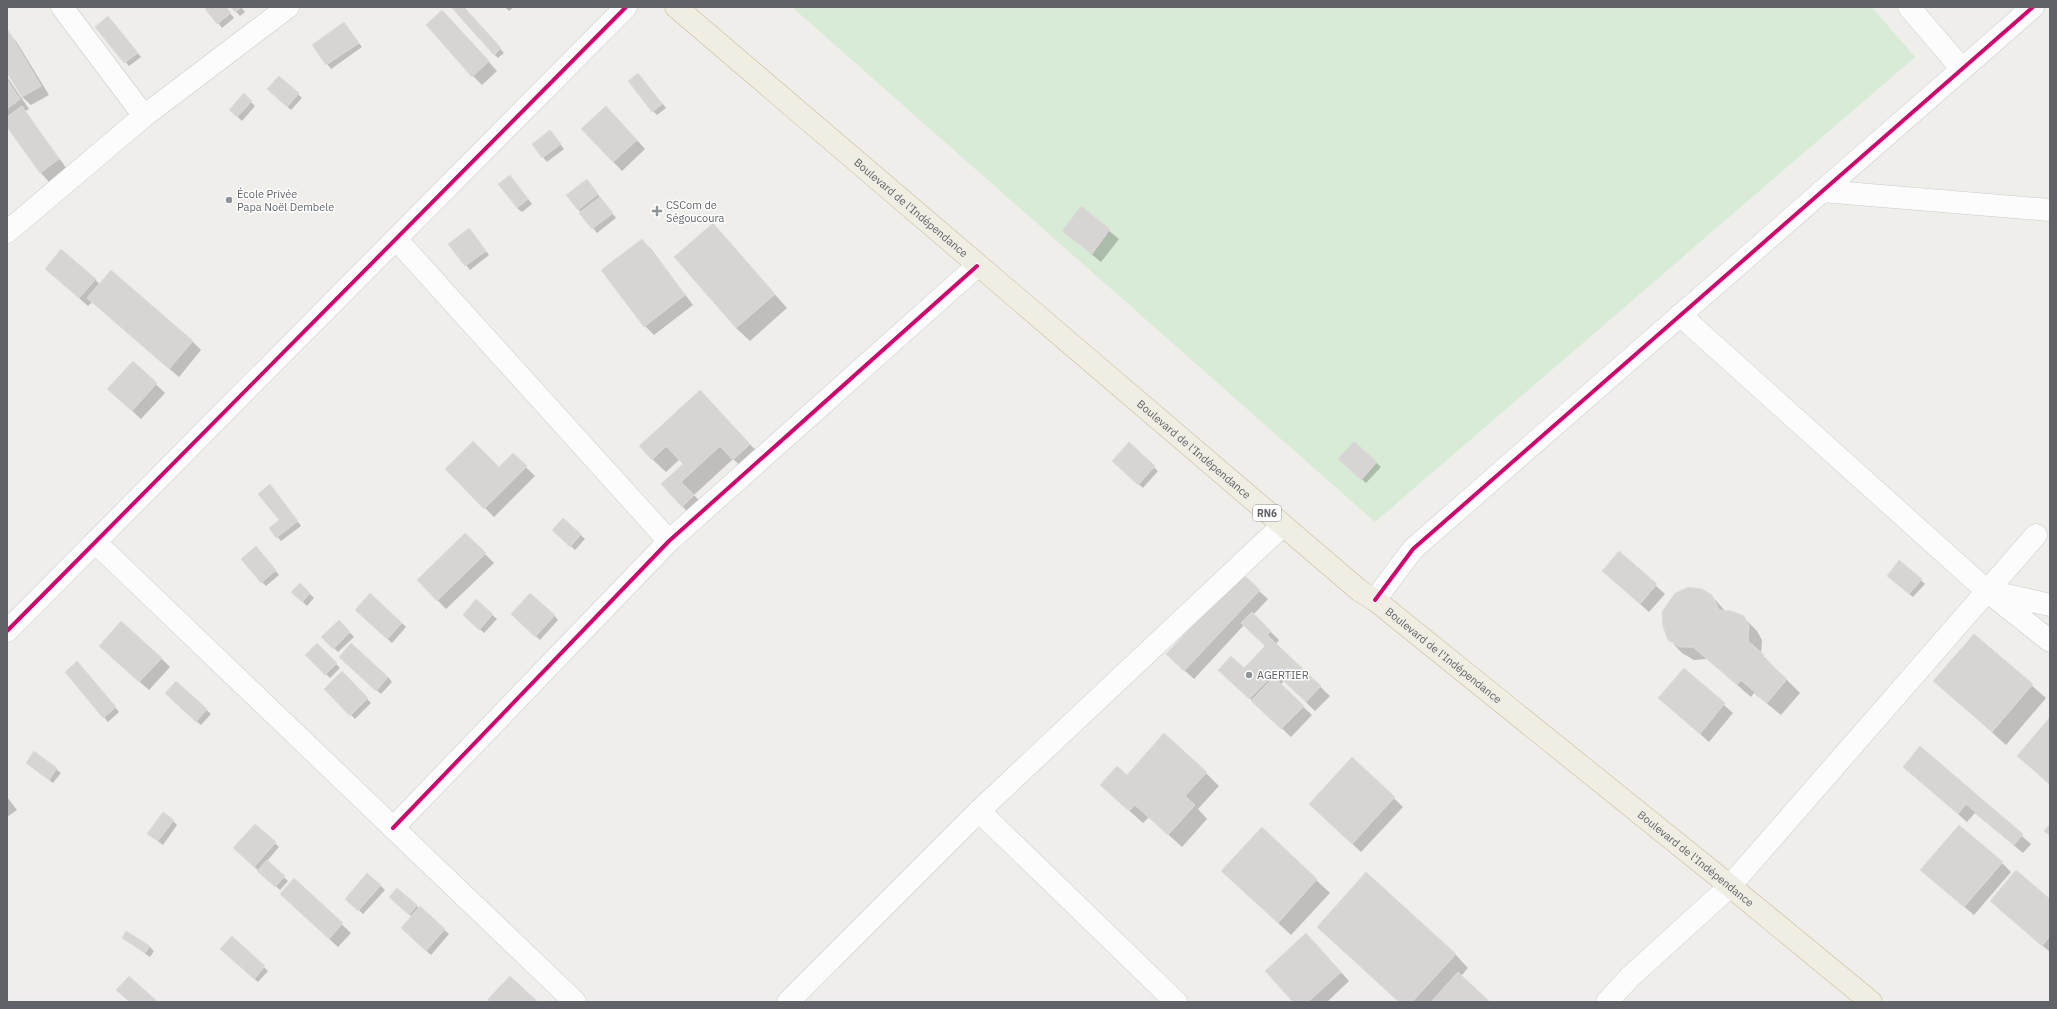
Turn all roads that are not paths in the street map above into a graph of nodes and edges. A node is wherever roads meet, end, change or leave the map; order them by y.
1 (62, 7) edge
2 (288, 7) edge
3 (626, 7) edge
4 (1909, 7) edge
5 (2033, 7) edge
6 (687, 11) edge
7 (1962, 69) junction
8 (144, 116) junction
9 (1822, 191) junction
10 (2050, 210) edge
11 (7, 232) edge
12 (396, 239) junction
13 (977, 266) junction
14 (1680, 315) junction
15 (1282, 526) junction
16 (2036, 535) dead end
17 (669, 541) junction
18 (95, 542) junction
19 (1987, 591) junction
20 (1375, 600) junction
21 (2050, 605) edge
22 (7, 631) edge
23 (2050, 641) edge
24 (979, 811) junction
25 (393, 828) junction
26 (1730, 886) junction
27 (575, 1002) edge
28 (788, 1002) edge
29 (1176, 1002) edge
30 (1607, 1002) edge
31 (1871, 1002) edge

1 - 8 street
2 - 8 street
3 - 12 street
4 - 7 street
5 - 7 street
6 - 13 highway, Boulevard de l'Indépendance / RN6
7 - 9 street
8 - 11 street
9 - 10 street
9 - 14 street
12 - 17 street
12 - 18 street
13 - 15 highway, Boulevard de l'Indépendance / RN6
13 - 17 street
14 - 19 street
14 - 20 street
15 - 20 highway, Boulevard de l'Indépendance / RN6
15 - 24 street
16 - 19 street
17 - 25 street
18 - 22 street
18 - 25 street
19 - 21 street
19 - 23 street
19 - 26 street
20 - 26 highway, Boulevard de l'Indépendance / RN6
24 - 28 street
24 - 29 street
25 - 27 street
26 - 30 street
26 - 31 highway, Boulevard de l'Indépendance / RN6

